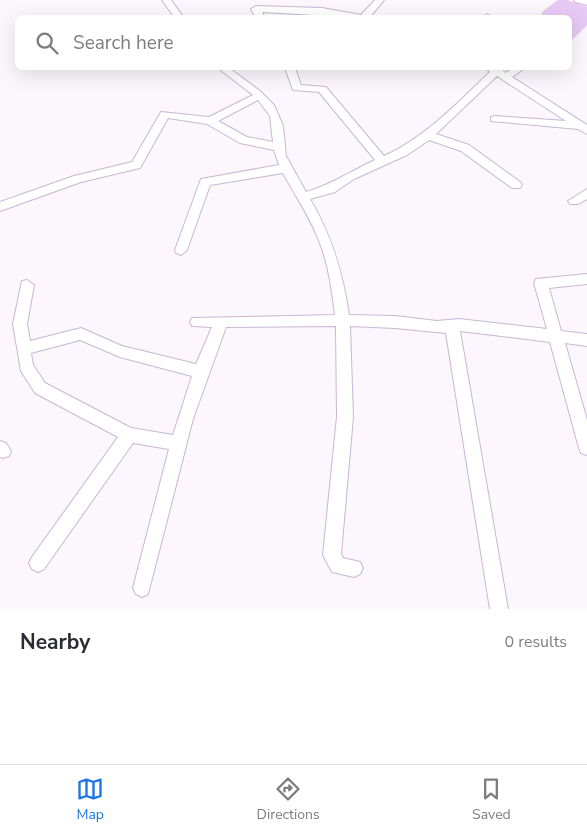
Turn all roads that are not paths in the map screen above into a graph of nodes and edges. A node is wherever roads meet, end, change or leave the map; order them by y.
1 (166, 0) edge
2 (380, 0) edge
3 (578, 0) edge
4 (587, 2) edge
5 (178, 15) edge
6 (259, 15) edge
7 (345, 15) edge
8 (365, 15) edge
9 (226, 70) edge
10 (291, 70) edge
11 (498, 71) edge
12 (259, 96) junction
13 (495, 119) dead end
14 (210, 121) junction
15 (584, 128) edge
16 (427, 136) junction
17 (278, 147) junction
18 (382, 162) junction
19 (287, 168) junction
20 (516, 185) dead end
21 (587, 194) edge
22 (304, 197) junction
23 (574, 201) dead end
24 (0, 207) edge
25 (181, 250) dead end
26 (587, 279) edge
27 (27, 286) dead end
28 (341, 320) junction
29 (196, 322) dead end
30 (222, 322) junction
31 (452, 328) junction
32 (555, 337) junction
33 (587, 340) edge
34 (23, 349) junction
35 (201, 372) junction
36 (129, 435) junction
37 (180, 443) junction
38 (587, 448) edge
39 (38, 563) dead end
40 (354, 568) dead end
41 (142, 588) dead end
42 (499, 609) edge

1 - 5 street
2 - 8 street
3 - 4 street
6 - 7 street
9 - 12 street
10 - 18 street
11 - 15 street
11 - 16 street
12 - 14 street
12 - 17 street
13 - 15 street
14 - 17 street
14 - 24 street
16 - 18 street
16 - 20 street
17 - 19 street
18 - 22 street
19 - 22 street
19 - 25 street
21 - 23 street
22 - 28 street
26 - 32 street
27 - 34 street
28 - 30 street
28 - 31 street
28 - 40 street
29 - 30 street
30 - 35 street
31 - 32 street
31 - 42 street
32 - 33 street
32 - 38 street
34 - 35 street
34 - 36 street
35 - 37 street
36 - 37 street
36 - 39 street
37 - 41 street

